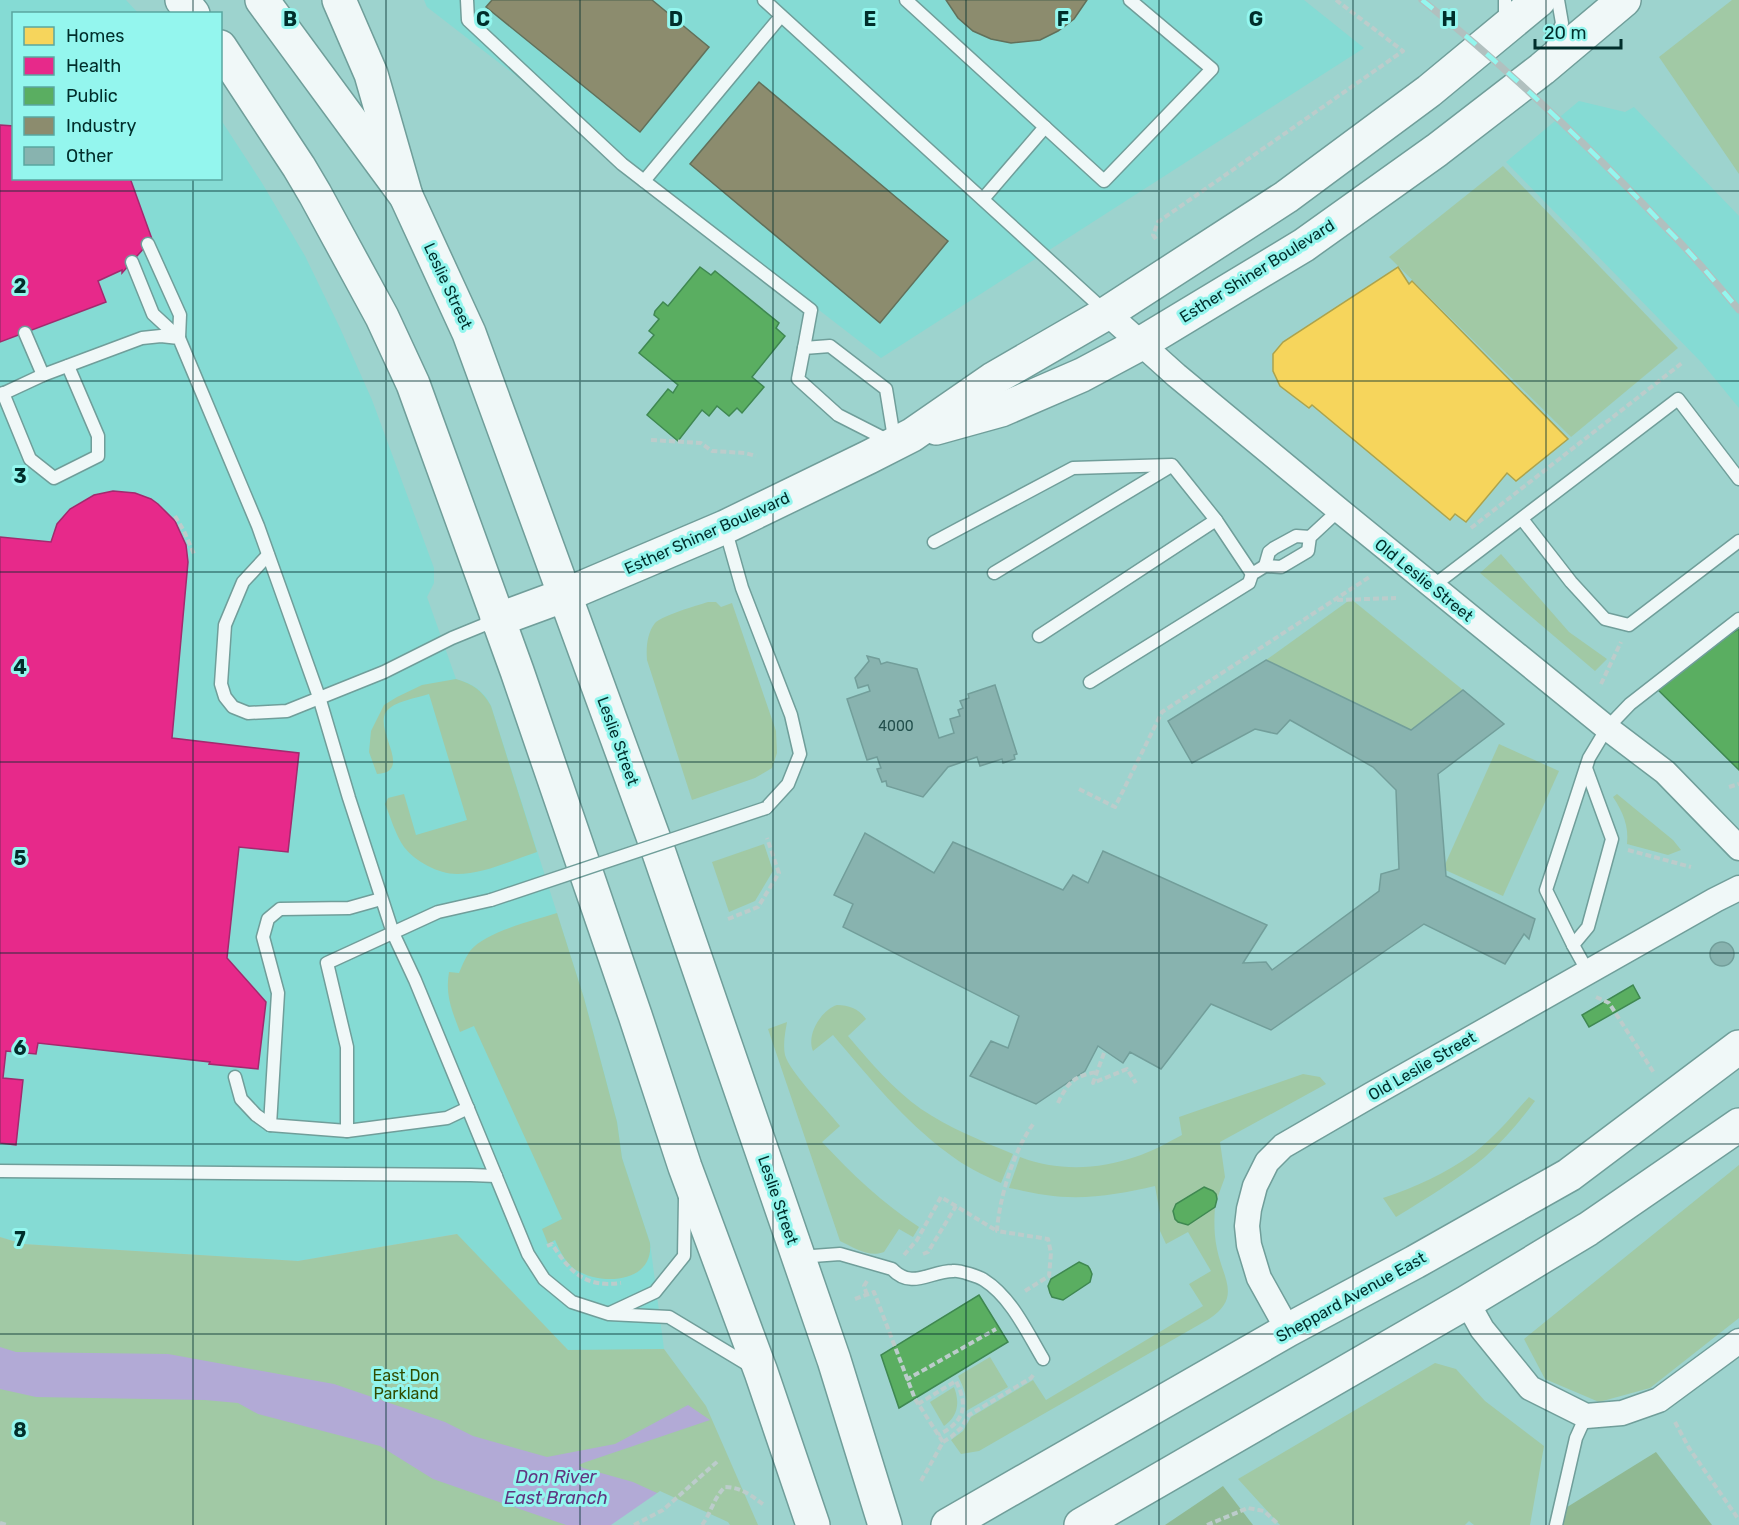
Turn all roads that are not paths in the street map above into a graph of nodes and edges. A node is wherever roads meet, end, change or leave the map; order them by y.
1 (182, 0) edge
2 (262, 0) edge
3 (339, 0) edge
4 (467, 0) edge
5 (764, 0) edge
6 (906, 0) edge
7 (1130, 0) edge
8 (1539, 0) edge
9 (1558, 0) edge
10 (1624, 0) edge
11 (191, 12) edge
12 (1505, 14) edge
13 (781, 16) junction
14 (222, 50) edge
15 (1542, 69) junction
16 (1045, 127) junction
17 (644, 181) junction
18 (406, 195) junction
19 (983, 199) junction
20 (148, 244) dead end
21 (132, 262) dead end
22 (1107, 313) junction
23 (25, 333) dead end
24 (179, 338) junction
25 (1140, 344) junction
26 (804, 348) junction
27 (68, 366) junction
28 (43, 375) junction
29 (2, 394) edge
30 (903, 440) junction
31 (1172, 465) junction
32 (1739, 479) edge
33 (1339, 510) junction
34 (1522, 519) junction
35 (1216, 520) junction
36 (725, 527) junction
37 (1310, 537) junction
38 (1739, 541) edge
39 (934, 542) dead end
40 (268, 555) junction
41 (1265, 566) junction
42 (994, 573) dead end
43 (1252, 574) junction
44 (1433, 586) junction
45 (565, 595) junction
46 (1739, 619) edge
47 (497, 620) junction
48 (1039, 636) dead end
49 (1090, 682) dead end
50 (319, 697) junction
51 (1607, 728) junction
52 (1586, 768) junction
53 (1739, 848) edge
54 (1739, 888) edge
55 (381, 899) junction
56 (393, 933) junction
57 (1573, 945) junction
58 (1588, 972) junction
59 (1739, 1047) edge
60 (235, 1077) dead end
61 (468, 1108) junction
62 (270, 1125) junction
63 (1739, 1125) edge
64 (347, 1131) junction
65 (686, 1167) junction
66 (0, 1171) edge
67 (496, 1176) junction
68 (798, 1257) junction
69 (1467, 1302) junction
70 (609, 1314) junction
71 (1288, 1330) junction
72 (1739, 1341) edge
73 (1043, 1359) road end
74 (761, 1372) junction
75 (1586, 1416) junction
76 (813, 1525) edge
77 (885, 1525) edge
78 (948, 1525) edge
79 (1081, 1525) edge
80 (1556, 1525) edge

1 - 11 main road
2 - 18 main road, Leslie Street
3 - 18 main road
4 - 17 lane
5 - 13 lane
6 - 16 lane
7 - 16 lane
8 - 12 main road, Esther Shiner Boulevard
9 - 15 lane
10 - 15 main road, Esther Shiner Boulevard
12 - 22 main road, Esther Shiner Boulevard
13 - 17 lane
13 - 19 lane
14 - 47 main road
15 - 25 main road, Esther Shiner Boulevard
16 - 19 lane
17 - 26 lane
18 - 45 main road, Leslie Street
19 - 22 lane
20 - 24 lane
21 - 24 lane
22 - 25 street, Old Leslie Street
22 - 30 main road, Esther Shiner Boulevard
23 - 28 lane
24 - 27 lane
24 - 40 lane
25 - 30 main road, Esther Shiner Boulevard
25 - 33 street, Old Leslie Street
26 - 30 lane
26 - 30 lane
27 - 28 lane
27 - 29 lane
28 - 29 lane
30 - 36 main road, Esther Shiner Boulevard
31 - 35 lane
31 - 39 lane
31 - 42 lane
32 - 34 lane
33 - 37 lane
33 - 44 street, Old Leslie Street
34 - 38 lane
34 - 44 lane
35 - 43 lane
35 - 48 lane
36 - 45 main road, Esther Shiner Boulevard
36 - 56 lane, bridge
37 - 41 lane
37 - 41 lane
40 - 50 lane
40 - 50 lane
41 - 43 lane
43 - 49 lane
44 - 51 street, Old Leslie Street
45 - 47 main road, Esther Shiner Boulevard
45 - 68 main road, Leslie Street
46 - 51 lane
47 - 50 lane
47 - 65 main road
50 - 55 lane
51 - 52 lane
51 - 53 street, Old Leslie Street
52 - 57 lane
52 - 57 lane
54 - 58 street, Old Leslie Street
55 - 56 lane
55 - 62 lane
56 - 61 lane
56 - 64 lane
57 - 58 lane
58 - 71 street, Old Leslie Street
59 - 71 main road, Sheppard Avenue East
60 - 62 lane
61 - 64 lane
61 - 67 lane
62 - 64 lane
63 - 69 main road
65 - 70 lane
65 - 74 main road
66 - 67 lane
67 - 70 lane
68 - 73 lane
68 - 77 main road, Leslie Street
69 - 75 street
69 - 79 main road
70 - 74 lane
71 - 78 main road, Sheppard Avenue East
72 - 75 street
74 - 76 main road
75 - 80 lane

